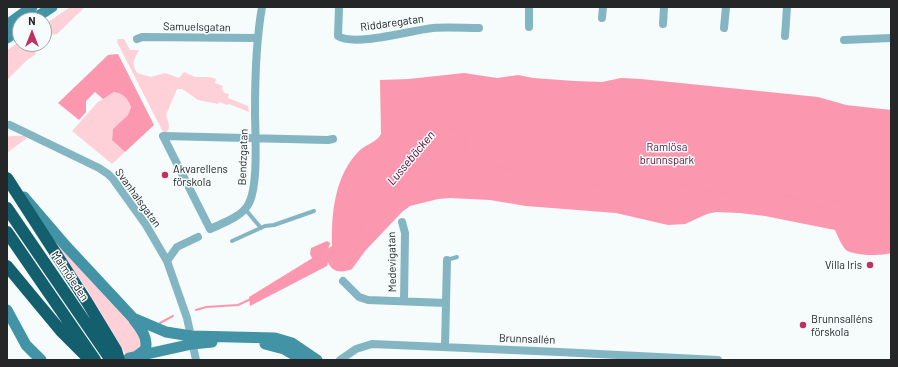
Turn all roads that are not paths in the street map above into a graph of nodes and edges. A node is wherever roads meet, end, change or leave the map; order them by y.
1 (32, 7) edge
2 (262, 7) edge
3 (339, 7) edge
4 (529, 7) edge
5 (603, 7) edge
6 (664, 7) edge
7 (726, 7) edge
8 (787, 7) edge
9 (602, 18) dead end
10 (663, 24) dead end
11 (7, 25) edge
12 (529, 27) dead end
13 (479, 28) dead end
14 (724, 28) dead end
15 (785, 36) dead end
16 (257, 38) junction
17 (891, 38) edge
18 (137, 39) dead end
19 (844, 40) dead end
20 (10, 125) dead end
21 (255, 137) junction
22 (333, 139) dead end
23 (7, 174) edge
24 (7, 178) edge
25 (7, 208) edge
26 (245, 209) junction
27 (314, 211) dead end
28 (402, 222) dead end
29 (261, 228) junction
30 (7, 232) edge
31 (198, 237) dead end
32 (232, 241) dead end
33 (457, 257) dead end
34 (447, 260) joint
35 (167, 261) junction
36 (7, 266) edge
37 (344, 281) dead end
38 (404, 301) junction
39 (446, 303) junction
40 (7, 310) edge
41 (133, 318) junction
42 (10, 321) edge
43 (191, 340) junction
44 (445, 346) junction
45 (128, 358) edge
46 (41, 360) edge
47 (90, 360) edge
48 (95, 360) edge
49 (111, 360) edge
50 (196, 360) edge
51 (303, 360) edge
52 (317, 360) edge
53 (340, 360) edge
54 (718, 360) edge

1 - 11 street
2 - 16 street, Bendzgatan
3 - 13 street, Riddaregatan
4 - 12 street
5 - 9 street
6 - 10 street
7 - 14 street
8 - 15 street
16 - 18 street, Samuelsgatan
16 - 21 street, Bendzgatan
17 - 19 street
20 - 35 street, Svanhalsgatan
21 - 22 street
21 - 26 street, Bendzgatan
21 - 26 street
23 - 41 street
24 - 45 highway
25 - 49 highway, Malmöleden
26 - 29 lane
27 - 29 lane
28 - 38 street, Medevigatan
29 - 32 lane
30 - 48 highway
31 - 35 street
33 - 34 lane
34 - 39 street
35 - 43 street, Svanhalsgatan
36 - 47 highway
37 - 38 street, Medevigatan
38 - 39 street, Medevigatan
39 - 44 street
40 - 42 street
41 - 43 street
41 - 45 street
42 - 46 street
43 - 45 street
43 - 50 street, Svanhalsgatan
43 - 51 street
43 - 52 street
44 - 53 street, Brunnsallén
44 - 54 street, Brunnsallén

